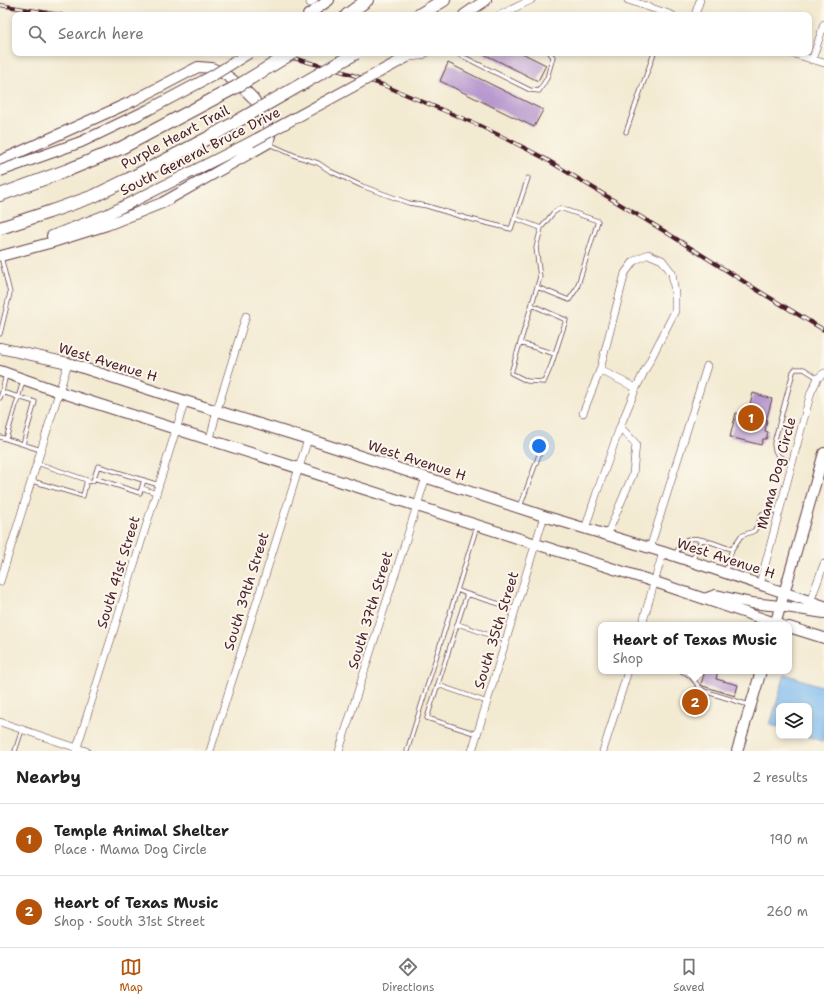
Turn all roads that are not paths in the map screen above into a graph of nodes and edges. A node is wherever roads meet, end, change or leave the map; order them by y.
1 (329, 0) edge
2 (367, 0) edge
3 (431, 0) edge
4 (444, 0) edge
5 (486, 0) edge
6 (531, 0) edge
7 (628, 0) edge
8 (700, 0) edge
9 (312, 12) edge
10 (351, 12) edge
11 (414, 12) edge
12 (424, 12) edge
13 (468, 12) edge
14 (512, 12) edge
15 (661, 12) edge
16 (696, 12) edge
17 (824, 24) edge
18 (244, 56) edge
19 (287, 56) edge
20 (351, 56) edge
21 (407, 56) edge
22 (462, 56) edge
23 (552, 56) edge
24 (653, 56) edge
25 (800, 56) edge
26 (812, 60) junction
27 (824, 64) edge
28 (626, 132) dead end
29 (268, 143) junction
30 (0, 161) edge
31 (0, 171) edge
32 (528, 178) dead end
33 (0, 195) edge
34 (514, 218) junction
35 (0, 228) edge
36 (541, 228) junction
37 (0, 256) edge
38 (537, 287) junction
39 (532, 305) junction
40 (246, 316) dead end
41 (0, 333) edge
42 (520, 343) junction
43 (0, 348) edge
44 (555, 354) junction
45 (68, 363) junction
46 (707, 366) dead end
47 (600, 370) junction
48 (3, 372) edge
49 (824, 373) edge
50 (818, 378) junction
51 (24, 379) junction
52 (636, 388) junction
53 (2, 392) junction
54 (60, 392) junction
55 (18, 396) junction
56 (0, 398) edge
57 (185, 401) junction
58 (217, 410) junction
59 (583, 413) dead end
60 (620, 427) junction
61 (177, 429) junction
62 (0, 437) edge
63 (6, 439) junction
64 (210, 439) junction
65 (308, 439) junction
66 (23, 444) junction
67 (42, 450) junction
68 (540, 452) dead end
69 (824, 453) edge
70 (37, 463) junction
71 (792, 463) junction
72 (298, 467) junction
73 (426, 477) junction
74 (94, 478) junction
75 (144, 480) junction
76 (32, 481) junction
77 (86, 482) junction
78 (159, 485) junction
79 (142, 488) junction
80 (157, 493) junction
81 (416, 505) junction
82 (520, 508) junction
83 (780, 510) junction
84 (544, 516) junction
85 (477, 525) junction
86 (586, 529) junction
87 (607, 535) junction
88 (701, 540) junction
89 (536, 544) junction
90 (650, 548) junction
91 (732, 549) junction
92 (663, 552) junction
93 (675, 556) junction
94 (692, 561) junction
95 (824, 564) edge
96 (725, 572) junction
97 (0, 582) edge
98 (655, 582) junction
99 (760, 584) junction
100 (457, 590) junction
101 (784, 592) junction
102 (467, 594) junction
103 (704, 599) junction
104 (810, 602) junction
105 (780, 606) junction
106 (824, 606) edge
107 (516, 609) junction
108 (824, 613) edge
109 (643, 622) edge
110 (771, 622) edge
111 (777, 622) edge
112 (458, 624) junction
113 (792, 628) edge
114 (824, 638) edge
115 (506, 641) junction
116 (627, 674) edge
117 (689, 674) edge
118 (760, 674) edge
119 (438, 685) junction
120 (487, 702) junction
121 (751, 706) junction
122 (0, 722) edge
123 (22, 730) junction
124 (477, 734) junction
125 (77, 750) edge
126 (15, 751) edge
127 (86, 751) edge
128 (210, 751) edge
129 (339, 751) edge
130 (407, 751) edge
131 (472, 751) edge
132 (603, 751) edge
133 (737, 751) edge

1 - 9 main road
2 - 10 highway
3 - 11 highway
4 - 12 highway
5 - 13 main road
6 - 14 street
7 - 15 street
8 - 16 street
17 - 26 street
18 - 31 main road, bridge
19 - 33 highway, Purple Heart Trail, bridge
20 - 35 highway, Purple Heart Trail, bridge
21 - 37 main road, South General Bruce Drive, bridge
22 - 23 lane
24 - 28 lane
25 - 26 street
26 - 27 street
29 - 30 main road
29 - 34 lane
29 - 37 main road
32 - 34 lane
34 - 36 lane
36 - 38 lane
36 - 38 lane
37 - 41 lane
38 - 39 lane
39 - 42 lane
39 - 44 lane
40 - 58 street
42 - 44 lane
42 - 44 lane
43 - 45 main road, West Avenue H
45 - 54 street
45 - 57 main road, West Avenue H
46 - 90 street
47 - 52 street
47 - 52 street
47 - 59 street
48 - 51 main road
48 - 53 lane
49 - 50 street, Mama Dog Circle
50 - 71 street, Mama Dog Circle
50 - 71 lane
51 - 54 main road
51 - 55 lane
52 - 60 street
53 - 55 lane
53 - 56 lane
54 - 61 main road
54 - 67 street
55 - 63 lane
55 - 66 lane
57 - 58 main road, West Avenue H
57 - 61 street, South 41st Street
58 - 64 street
58 - 65 main road, West Avenue H
60 - 86 street
60 - 87 street
61 - 64 main road
61 - 78 street, South 41st Street
62 - 63 lane
63 - 66 lane
64 - 72 main road
65 - 72 street, South 39th Street
65 - 73 main road, West Avenue H
66 - 67 lane
67 - 70 street
68 - 82 lane
69 - 101 main road
70 - 76 street
70 - 77 lane
71 - 83 street, Mama Dog Circle
72 - 81 main road
72 - 128 street, South 39th Street
73 - 81 street, South 37th Street
73 - 82 main road, West Avenue H
74 - 75 lane
74 - 77 lane
74 - 79 lane
75 - 78 lane
75 - 79 lane
76 - 77 lane
76 - 97 street
78 - 80 street, South 41st Street
79 - 80 lane
80 - 125 street, South 41st Street
81 - 85 main road
81 - 129 street, South 37th Street
82 - 84 main road, West Avenue H
83 - 91 lane
83 - 99 street, Mama Dog Circle
84 - 86 main road, West Avenue H
84 - 89 street, South 35th Street
85 - 89 main road
85 - 100 lane
86 - 87 main road, West Avenue H
87 - 90 main road, West Avenue H
88 - 91 lane
88 - 93 lane
88 - 94 lane
89 - 98 main road
89 - 107 street, South 35th Street
90 - 92 main road, West Avenue H
91 - 96 lane
92 - 93 main road, West Avenue H
92 - 98 street
93 - 94 main road, West Avenue H
94 - 96 main road, West Avenue H
95 - 104 street
96 - 99 main road, West Avenue H
98 - 103 main road
98 - 109 street
99 - 101 main road, West Avenue H
100 - 102 lane
100 - 130 lane
101 - 104 main road, West Avenue H
101 - 105 main road
102 - 107 lane
102 - 112 lane
103 - 105 main road
103 - 110 main road
104 - 106 main road, West Avenue H
105 - 108 main road
105 - 111 main road
107 - 115 street, South 35th Street
112 - 115 lane
112 - 119 lane
113 - 114 main road
115 - 120 street, South 35th Street
116 - 132 street
117 - 121 lane
118 - 121 main road
119 - 120 lane
119 - 124 lane
120 - 124 street, South 35th Street
121 - 133 main road
122 - 123 street
123 - 125 street
123 - 126 lane
124 - 131 street, South 35th Street
125 - 127 street

